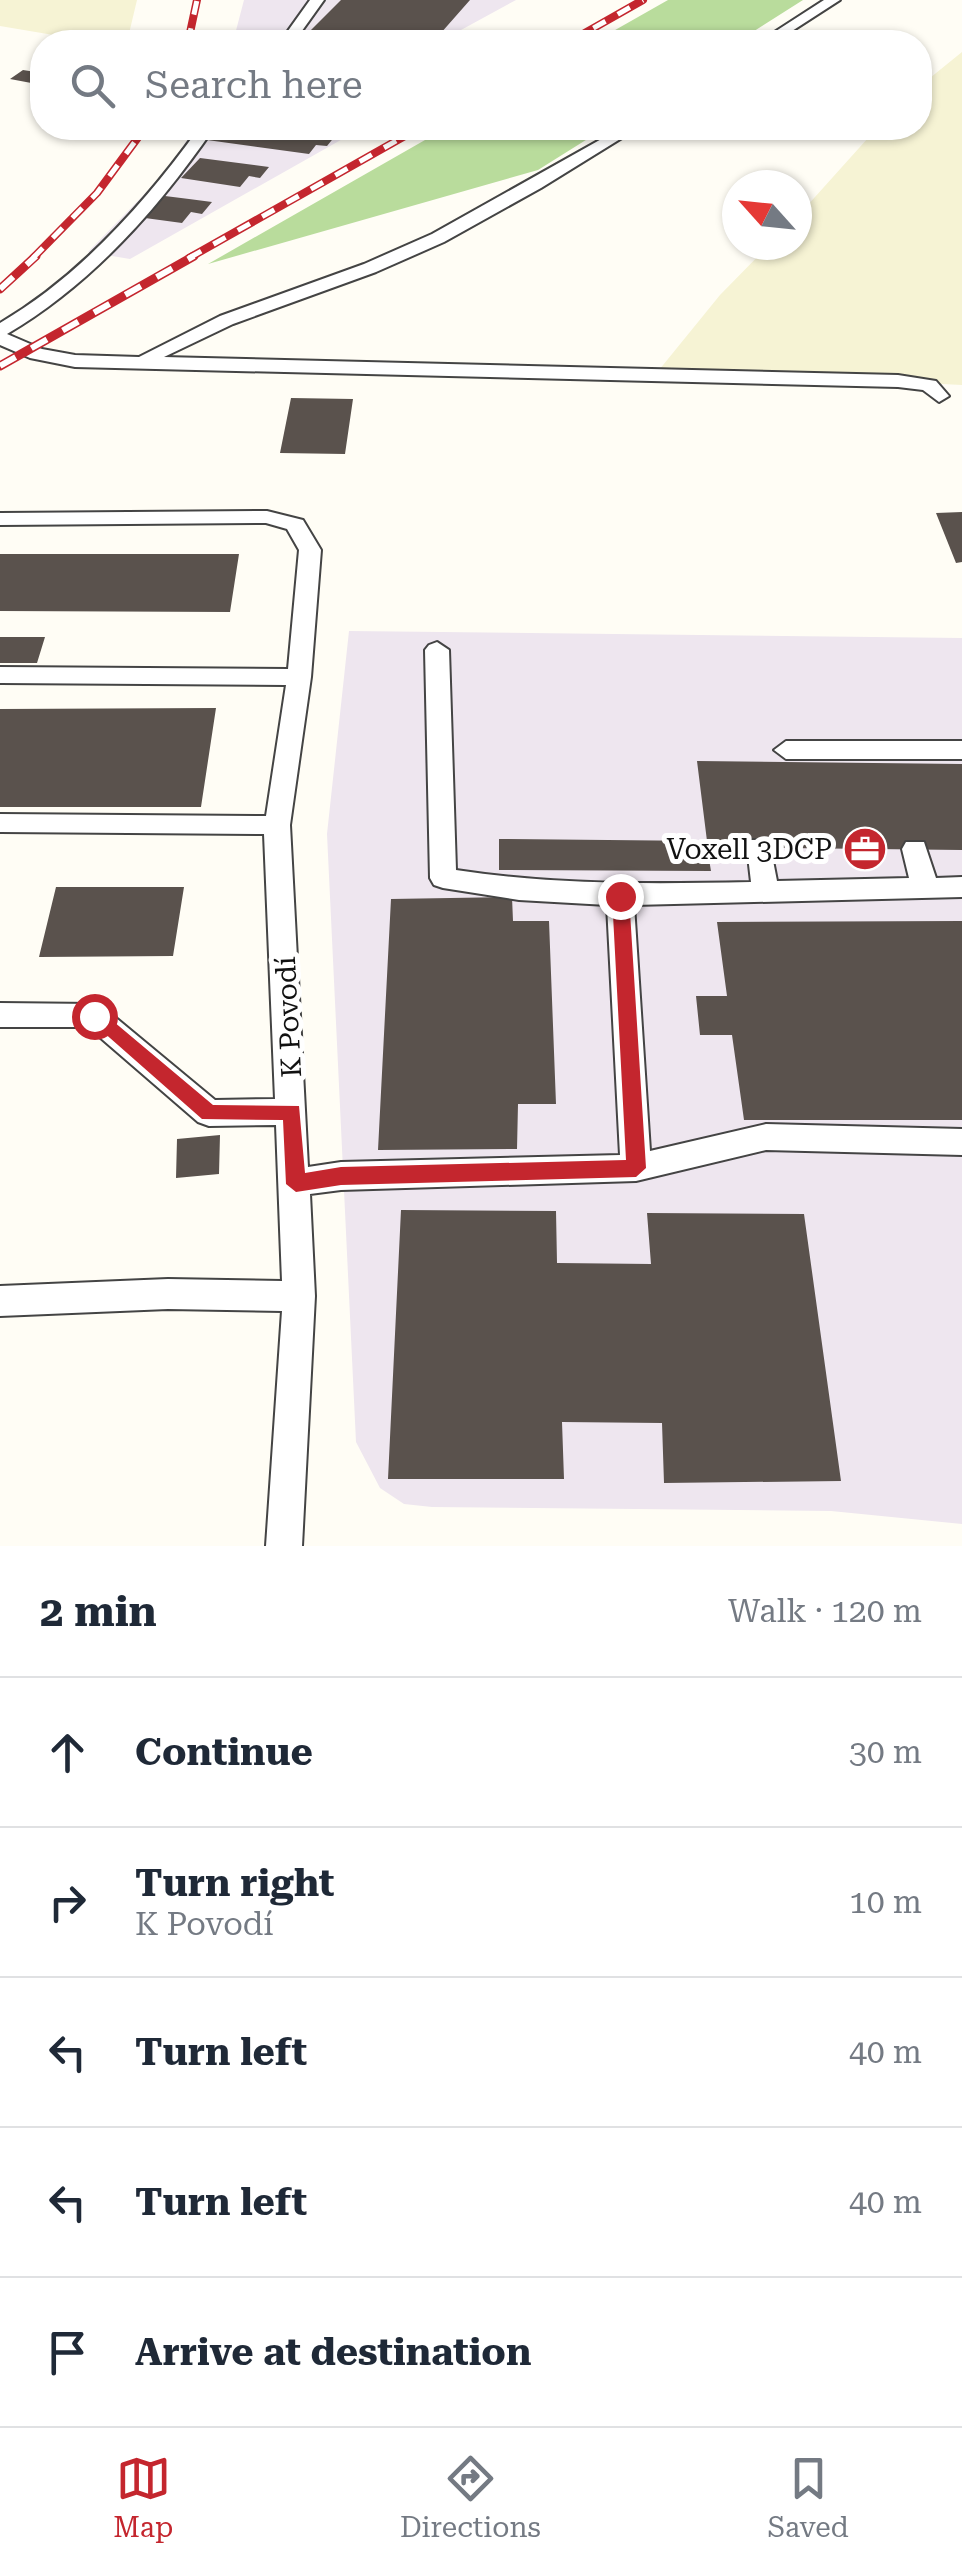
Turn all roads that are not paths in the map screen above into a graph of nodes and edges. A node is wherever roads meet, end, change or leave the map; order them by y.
1 (317, 0) edge
2 (834, 0) edge
3 (296, 30) edge
4 (785, 30) edge
5 (198, 140) edge
6 (610, 140) edge
7 (0, 334) edge
8 (145, 361) junction
9 (939, 396) dead end
10 (0, 519) edge
11 (436, 650) dead end
12 (0, 676) edge
13 (299, 677) junction
14 (786, 750) dead end
15 (962, 750) edge
16 (0, 822) edge
17 (278, 825) junction
18 (760, 847) dead end
19 (915, 849) dead end
20 (962, 887) edge
21 (924, 888) junction
22 (765, 892) junction
23 (620, 896) junction
24 (0, 1015) edge
25 (292, 1112) junction
26 (962, 1142) edge
27 (636, 1168) junction
28 (296, 1184) junction
29 (300, 1296) junction
30 (0, 1301) edge
31 (284, 1546) edge

1 - 3 lane
2 - 4 lane
5 - 7 lane
6 - 8 lane
7 - 8 lane
8 - 9 lane
10 - 13 lane, K Povodí
11 - 23 lane
12 - 13 lane
13 - 17 lane, K Povodí
14 - 15 lane
16 - 17 lane
17 - 25 lane, K Povodí
18 - 22 lane
19 - 21 lane
20 - 21 lane
21 - 22 lane
22 - 23 lane
23 - 27 lane
24 - 25 lane
25 - 28 lane, K Povodí
26 - 27 lane
27 - 28 lane
28 - 29 lane, K Povodí
29 - 30 lane
29 - 31 lane, K Povodí

